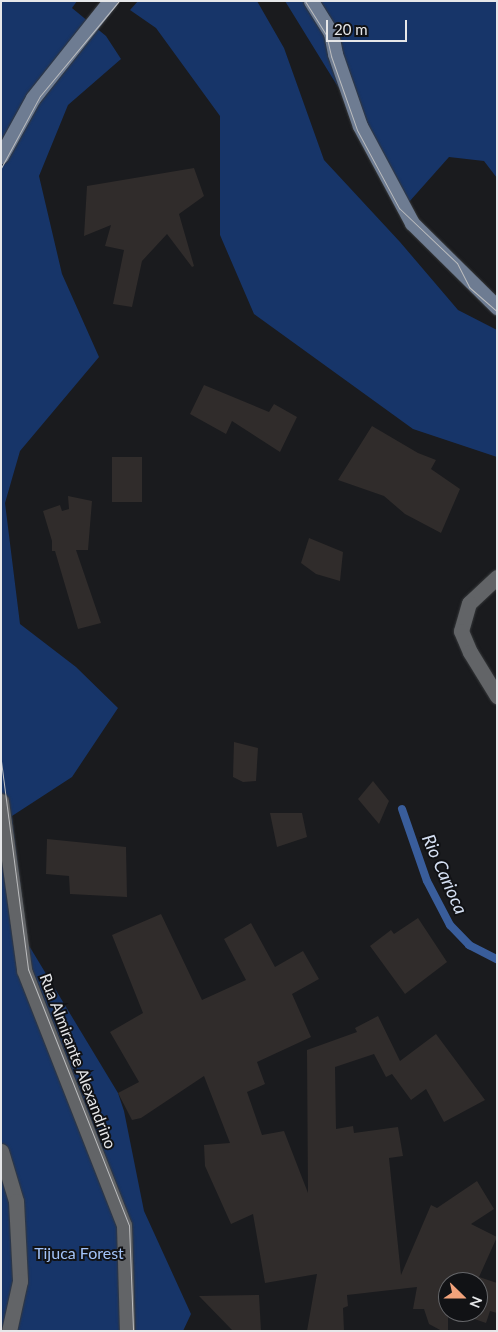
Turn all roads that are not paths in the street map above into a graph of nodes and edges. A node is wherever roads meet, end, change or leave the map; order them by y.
1 (110, 1) edge
2 (311, 1) edge
3 (1, 156) edge
4 (497, 307) edge
5 (497, 577) edge
6 (497, 696) edge
7 (1, 801) edge
8 (1, 1151) edge
9 (8, 1331) edge
10 (127, 1331) edge

1 - 3 street
2 - 4 street
5 - 6 street
7 - 10 street, Rua Almirante Alexandrino
8 - 9 street

